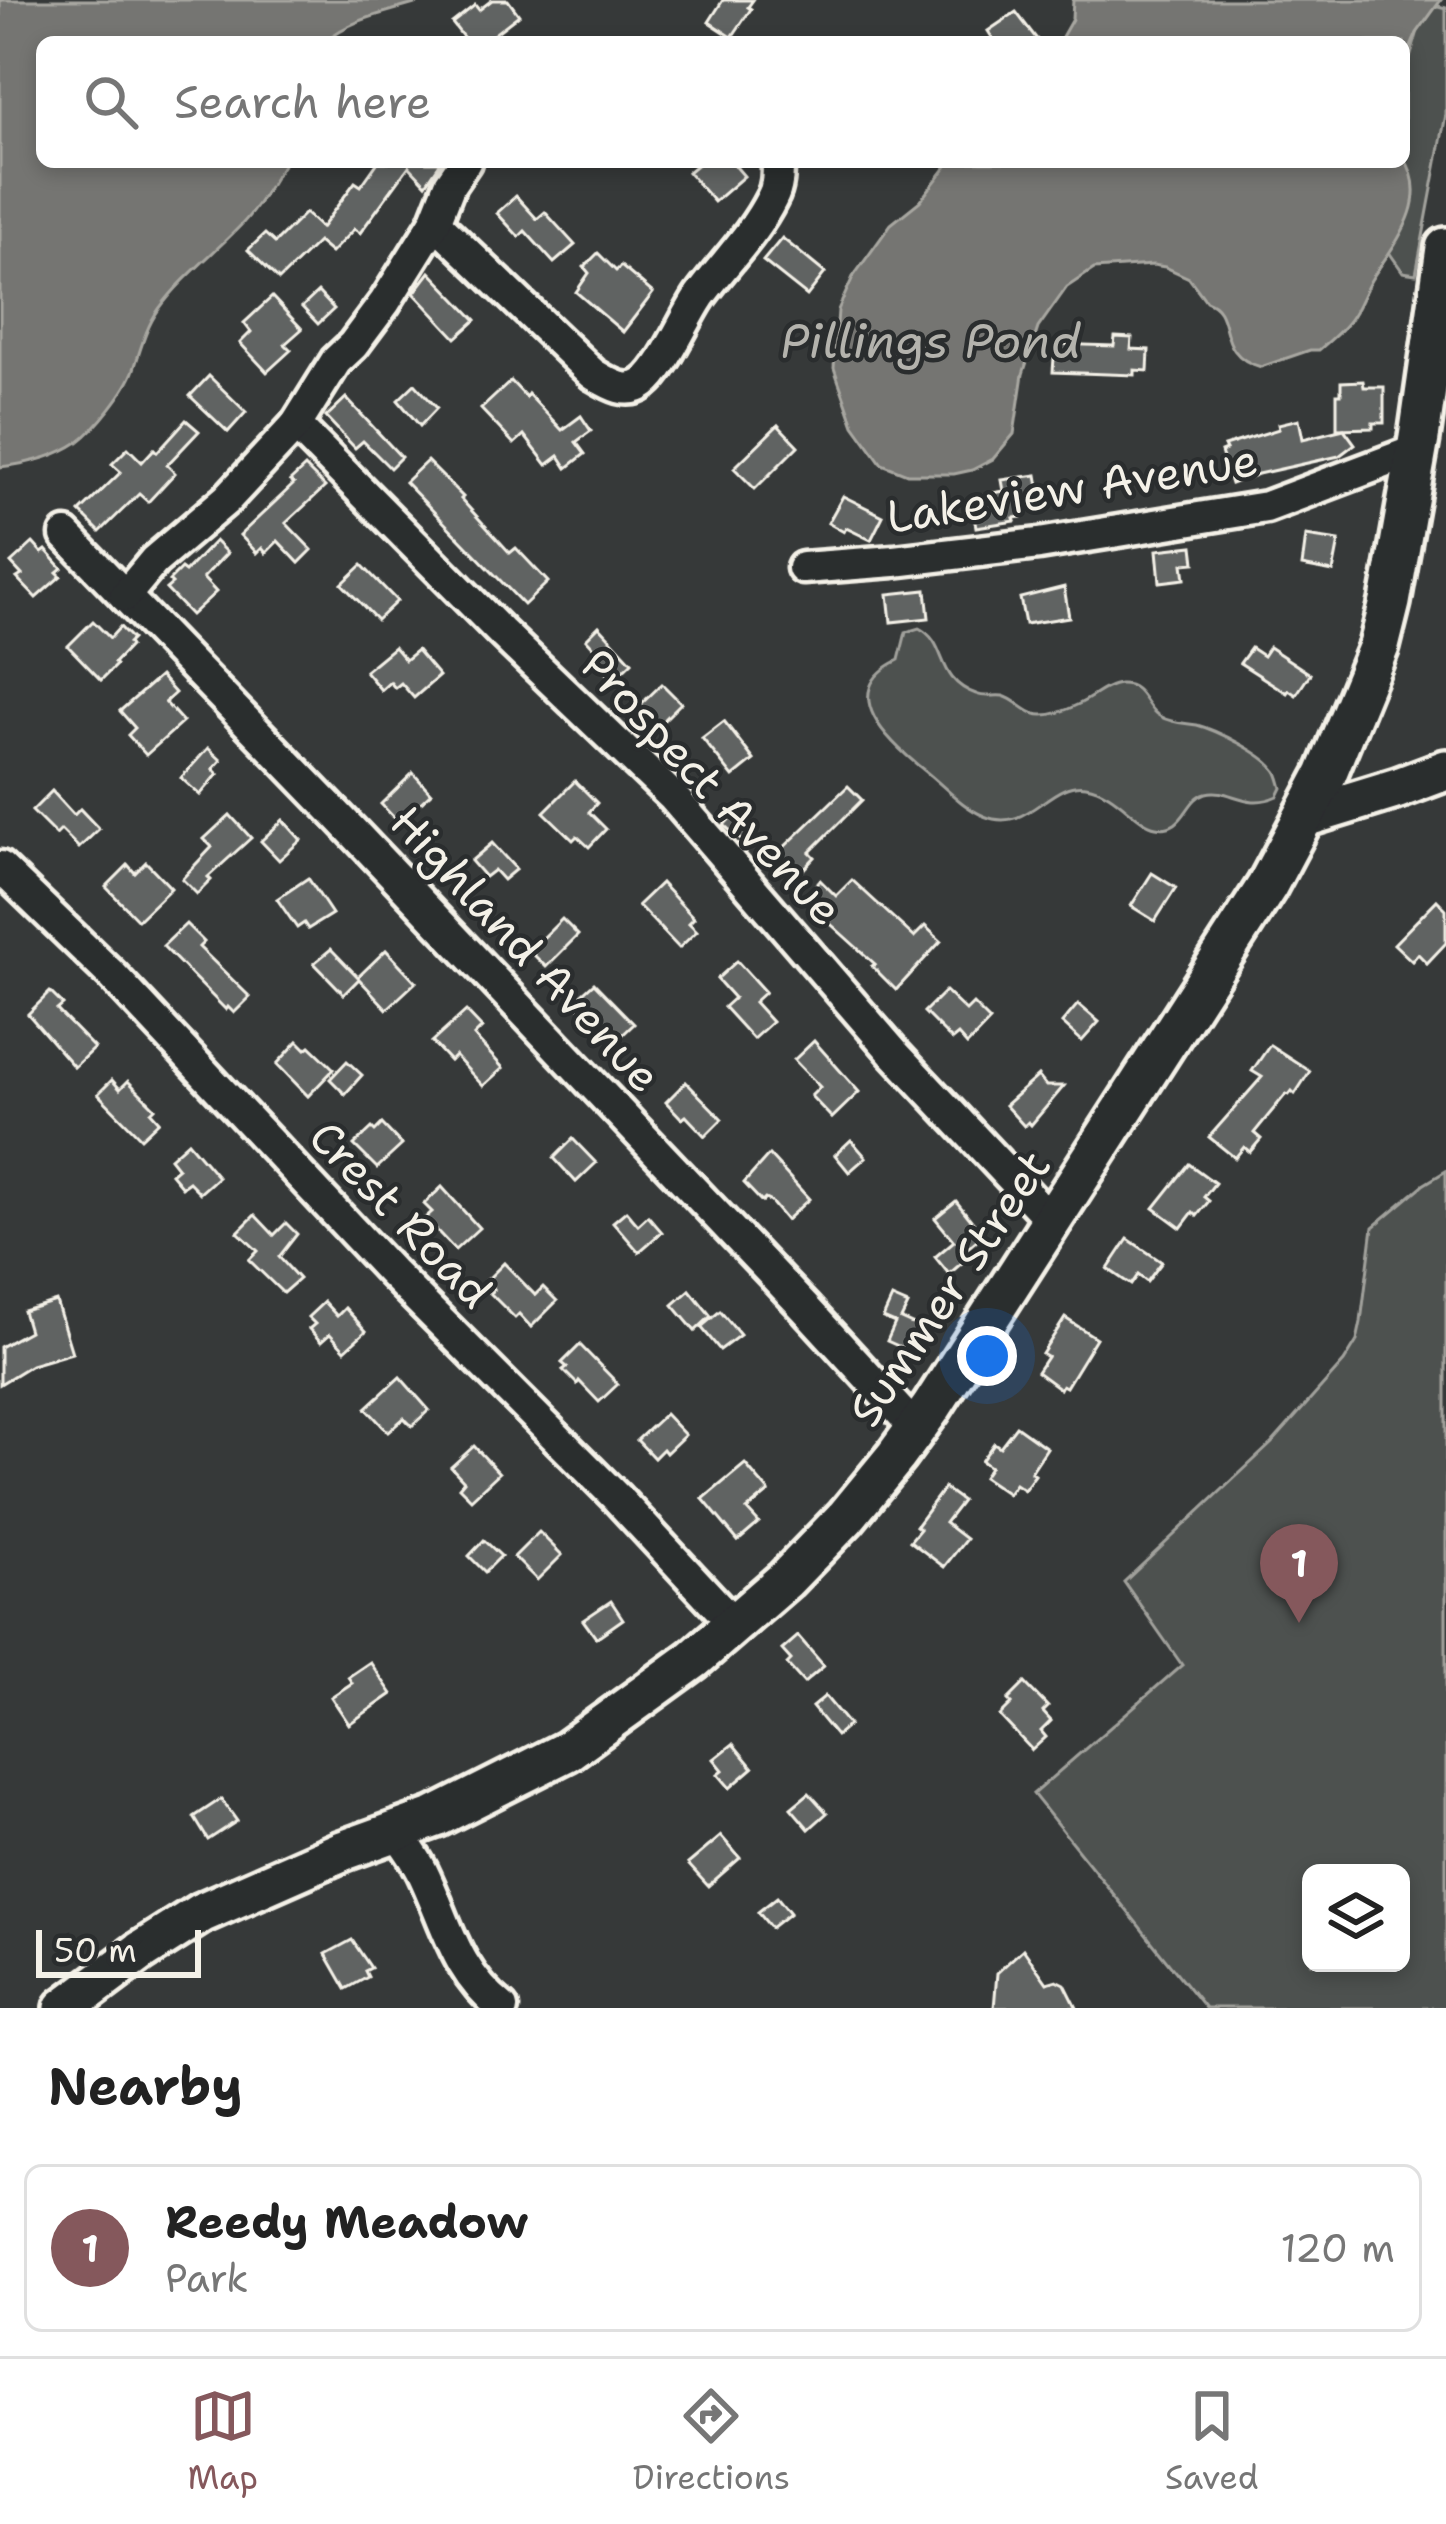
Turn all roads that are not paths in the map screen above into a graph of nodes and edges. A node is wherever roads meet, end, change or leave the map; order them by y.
1 (461, 168) edge
2 (778, 168) edge
3 (435, 222) junction
4 (1446, 248) edge
5 (296, 424) junction
6 (1417, 450) junction
7 (66, 535) dead end
8 (803, 568) dead end
9 (125, 596) junction
10 (1446, 770) edge
11 (1306, 816) junction
12 (0, 867) edge
13 (1052, 1221) junction
14 (916, 1429) junction
15 (735, 1625) junction
16 (397, 1831) junction
17 (65, 2008) edge
18 (502, 2008) edge

1 - 3 street
2 - 3 street
3 - 5 street
4 - 6 main road, Summer Street
5 - 9 street
5 - 13 street, Prospect Avenue
6 - 8 street, Lakeview Avenue
6 - 11 main road, Summer Street
7 - 9 street, Highland Avenue
9 - 14 street, Highland Avenue
10 - 11 main road
11 - 13 main road, Summer Street
12 - 15 street, Crest Road
13 - 14 main road, Summer Street
14 - 15 main road, Summer Street
15 - 16 main road, Summer Street
16 - 17 main road, Summer Street
16 - 18 street

